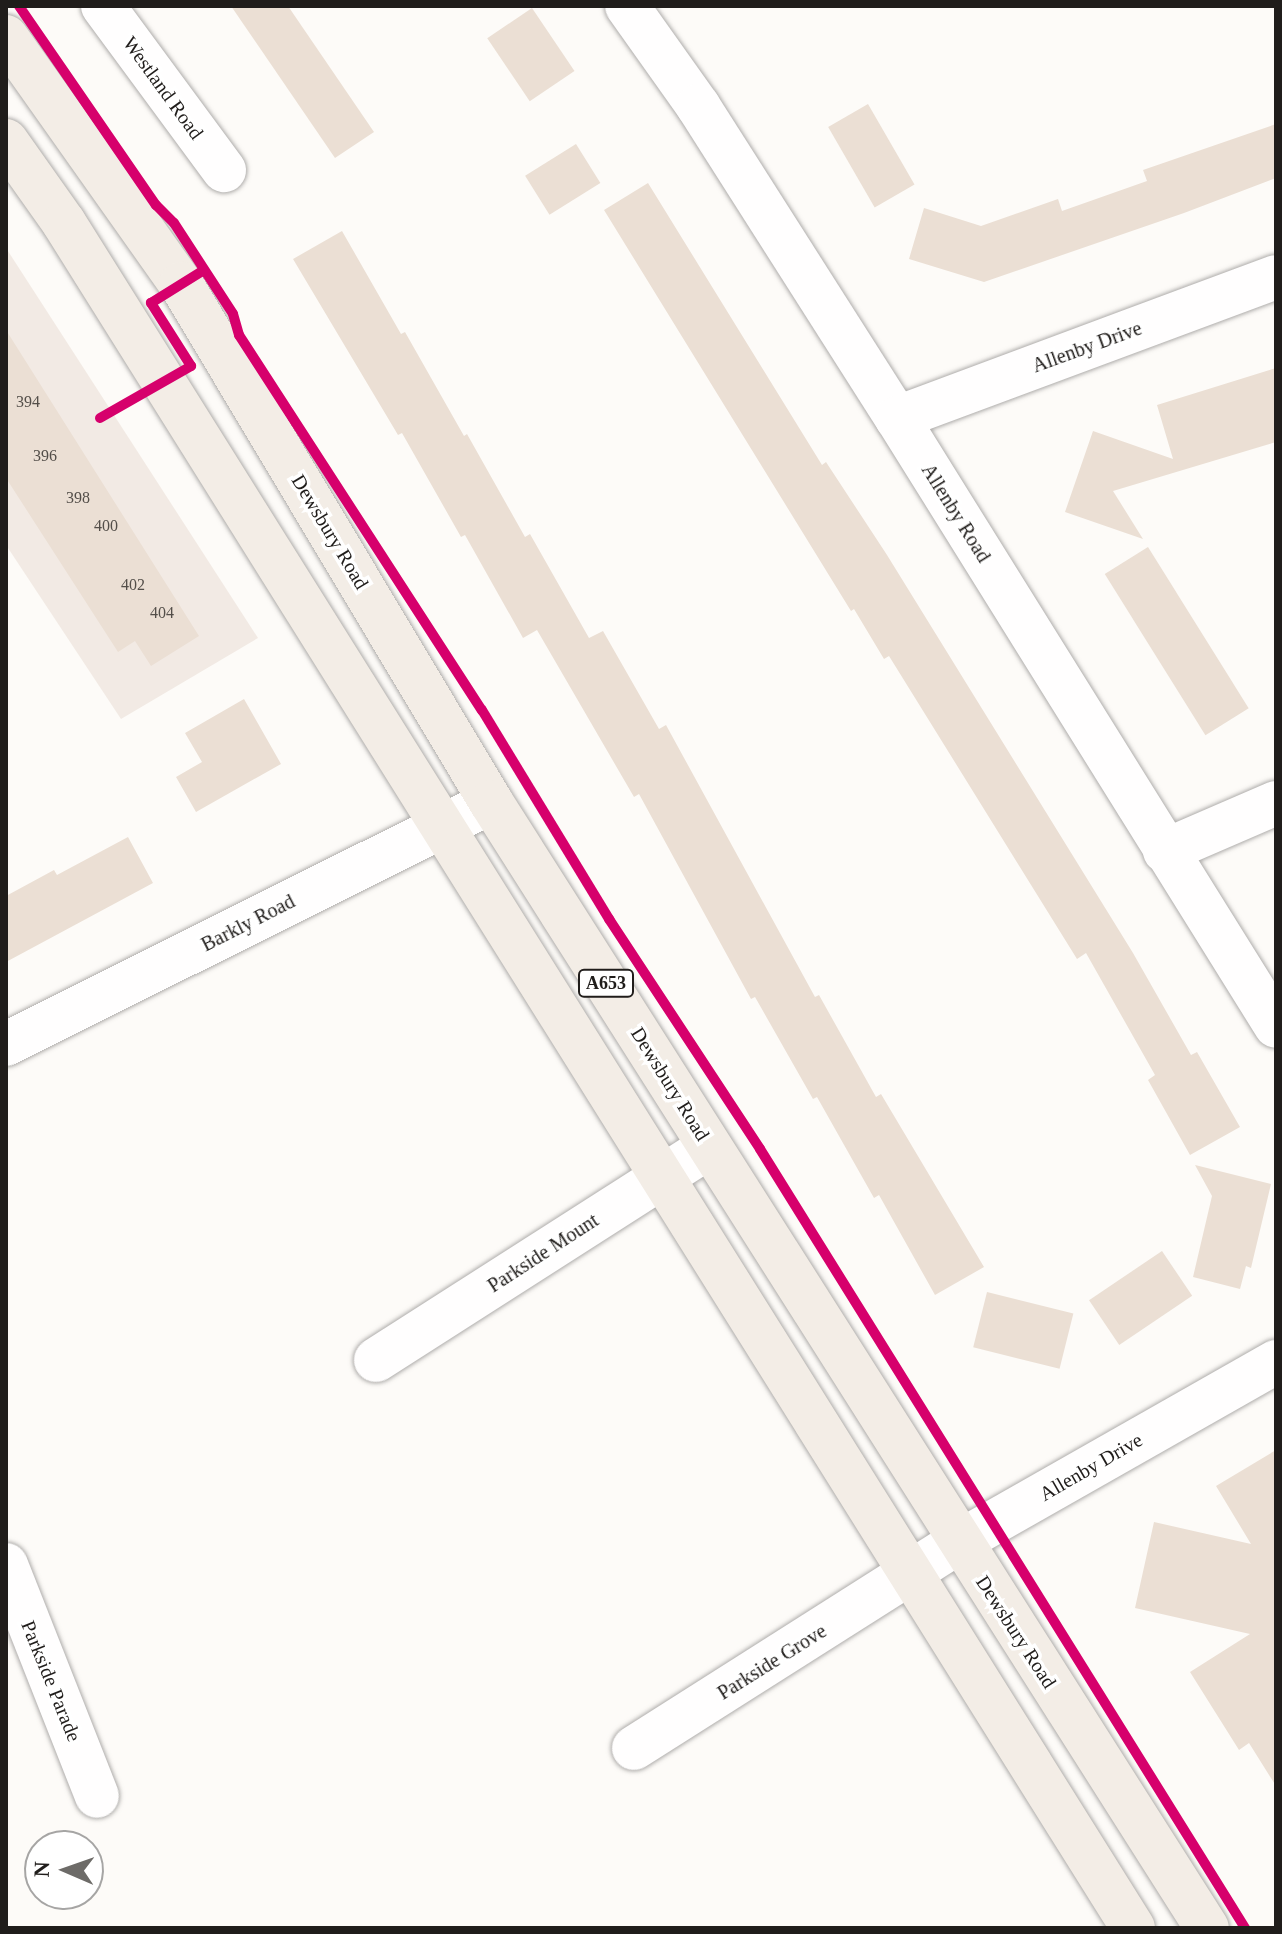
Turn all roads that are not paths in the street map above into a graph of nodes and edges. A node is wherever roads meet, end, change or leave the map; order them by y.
1 (103, 6) edge
2 (627, 6) edge
3 (6, 37) edge
4 (6, 141) edge
5 (224, 170) dead end
6 (1276, 277) edge
7 (897, 418) junction
8 (491, 802) junction
9 (1276, 803) edge
10 (440, 827) junction
11 (1165, 851) junction
12 (1276, 1026) edge
13 (6, 1044) edge
14 (709, 1147) junction
15 (661, 1178) junction
16 (376, 1360) dead end
17 (1276, 1362) edge
18 (959, 1542) junction
19 (6, 1565) edge
20 (909, 1575) junction
21 (634, 1748) dead end
22 (97, 1796) dead end
23 (1133, 1928) edge
24 (1207, 1928) edge

1 - 5 street, Westland Road
2 - 7 street, Allenby Road
3 - 8 main road, Dewsbury Road / A653
4 - 10 main road, A653
6 - 7 street, Allenby Drive
7 - 11 street, Allenby Road
8 - 10 street, Barkly Road
8 - 14 main road, Dewsbury Road / A653
9 - 11 street
10 - 13 street, Barkly Road
10 - 15 main road, A653
11 - 12 street, Allenby Road
14 - 15 street, Parkside Mount
14 - 18 main road, Dewsbury Road / A653
15 - 16 street, Parkside Mount
15 - 20 main road, A653
17 - 18 street, Allenby Drive
18 - 20 street, Allenby Drive
18 - 24 main road, Dewsbury Road / A653
19 - 22 street, Parkside Parade
20 - 21 street, Parkside Grove
20 - 23 main road, A653

